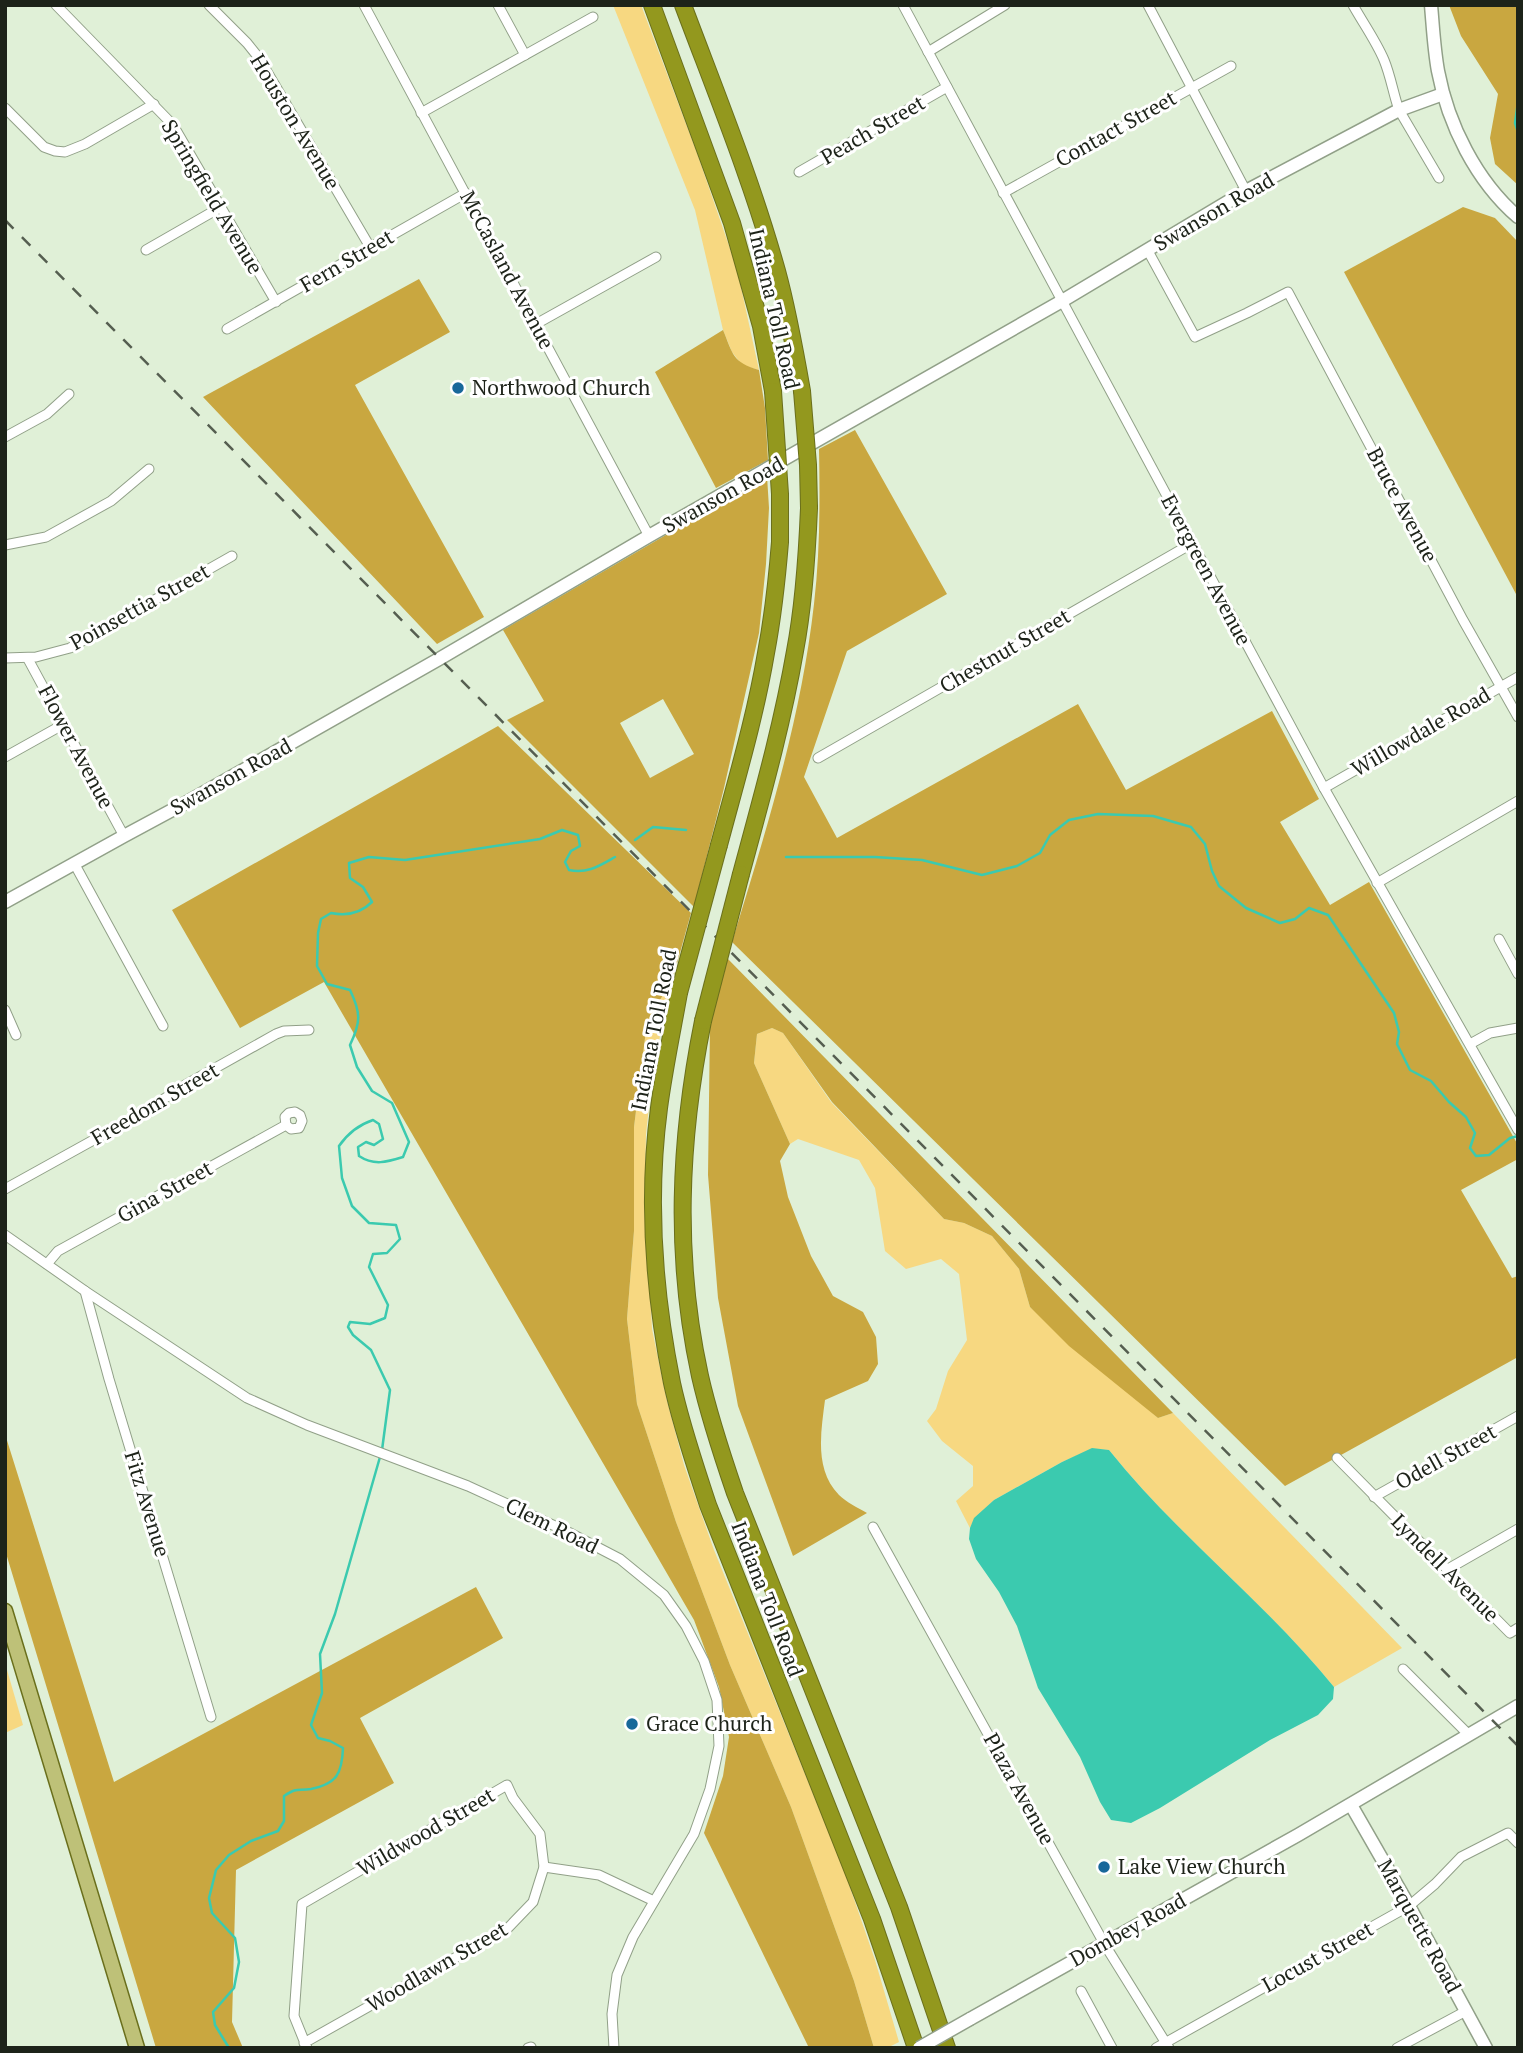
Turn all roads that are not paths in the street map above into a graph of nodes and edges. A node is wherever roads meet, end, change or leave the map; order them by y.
1 (56, 5) edge
2 (209, 5) edge
3 (364, 5) edge
4 (498, 5) edge
5 (652, 5) edge
6 (683, 5) edge
7 (903, 5) edge
8 (1005, 5) edge
9 (1148, 5) edge
10 (1353, 5) edge
11 (1431, 5) edge
12 (593, 18) dead end
13 (928, 52) junction
14 (525, 55) junction
15 (1231, 66) dead end
16 (1191, 87) junction
17 (947, 88) junction
18 (1443, 94) junction
19 (154, 104) junction
20 (5, 108) edge
21 (1399, 110) junction
22 (421, 113) junction
23 (799, 172) dead end
24 (1439, 178) dead end
25 (1246, 191) junction
26 (466, 193) junction
27 (1003, 193) junction
28 (221, 207) junction
29 (1518, 217) edge
30 (370, 247) junction
31 (145, 250) dead end
32 (1148, 251) junction
33 (656, 257) dead end
34 (1062, 301) junction
35 (276, 302) junction
36 (536, 324) junction
37 (227, 329) dead end
38 (69, 394) dead end
39 (5, 437) edge
40 (149, 469) dead end
41 (649, 536) junction
42 (1191, 544) junction
43 (5, 545) edge
44 (232, 556) dead end
45 (5, 658) edge
46 (28, 659) junction
47 (1518, 677) edge
48 (1500, 687) junction
49 (1518, 717) edge
50 (64, 724) junction
51 (5, 757) edge
52 (818, 758) dead end
53 (1324, 788) junction
54 (1518, 801) edge
55 (124, 836) junction
56 (74, 863) junction
57 (1377, 883) junction
58 (5, 902) edge
59 (1499, 939) dead end
60 (1518, 974) edge
61 (5, 1010) edge
62 (163, 1026) dead end
63 (1518, 1028) edge
64 (309, 1030) dead end
65 (16, 1035) dead end
66 (1470, 1044) junction
67 (286, 1125) dead end
68 (1517, 1128) edge
69 (5, 1189) edge
70 (5, 1235) edge
71 (47, 1264) junction
72 (85, 1291) junction
73 (1518, 1416) edge
74 (1337, 1458) dead end
75 (1374, 1497) junction
76 (873, 1527) dead end
77 (1518, 1529) edge
78 (1448, 1569) junction
79 (5, 1611) edge
80 (1518, 1628) edge
81 (1403, 1669) dead end
82 (1518, 1706) edge
83 (211, 1717) dead end
84 (1469, 1735) junction
85 (1351, 1805) junction
86 (1518, 1843) edge
87 (544, 1867) junction
88 (654, 1901) junction
89 (1409, 1906) junction
90 (1105, 1945) junction
91 (1081, 1991) dead end
92 (1466, 2011) junction
93 (305, 2045) edge
94 (1167, 2045) edge
95 (137, 2048) edge
96 (614, 2048) edge
97 (916, 2048) edge
98 (947, 2048) edge
99 (1112, 2048) edge
100 (1156, 2048) edge
101 (1397, 2048) edge
102 (1486, 2048) edge

1 - 19 street, Springfield Avenue
2 - 30 street, Houston Avenue
3 - 22 street, McCasland Avenue
4 - 14 street
5 - 97 highway, Indiana Toll Road, bridge
6 - 98 highway, Indiana Toll Road, bridge
7 - 13 street, Evergreen Avenue
8 - 13 street
9 - 16 street
10 - 21 street
11 - 18 street
12 - 14 street
13 - 17 street, Evergreen Avenue
14 - 22 street
15 - 16 street, Contact Street
16 - 25 street
16 - 27 street, Contact Street
17 - 23 street, Peach Street
17 - 27 street, Evergreen Avenue
18 - 21 street, Swanson Road
18 - 29 street
19 - 20 street
19 - 28 street, Springfield Avenue
21 - 24 street
21 - 25 street, Swanson Road
22 - 26 street, McCasland Avenue
25 - 32 street, Swanson Road
26 - 30 street, Fern Street
26 - 36 street, McCasland Avenue
27 - 34 street, Evergreen Avenue
28 - 31 street
28 - 35 street, Springfield Avenue
30 - 35 street, Fern Street
32 - 34 street, Swanson Road
32 - 48 street, Bruce Avenue
33 - 36 street
34 - 41 street, Swanson Road
34 - 42 street, Evergreen Avenue
35 - 37 street, Fern Street
36 - 41 street, McCasland Avenue
38 - 39 street
40 - 43 street
41 - 55 street, Swanson Road
42 - 52 street, Chestnut Street
42 - 53 street, Evergreen Avenue
44 - 46 street, Poinsettia Street
45 - 46 street, Poinsettia Street
46 - 50 street, Flower Avenue
47 - 48 street, Willowdale Road
48 - 49 street, Bruce Avenue
48 - 53 street, Willowdale Road
50 - 51 street
50 - 55 street, Flower Avenue
53 - 57 street, Evergreen Avenue
54 - 57 street
55 - 56 street, Swanson Road
56 - 58 street, Swanson Road
56 - 62 street
57 - 66 street, Evergreen Avenue
59 - 60 street
61 - 65 street
63 - 66 street
64 - 69 street, Freedom Street
66 - 68 street, Evergreen Avenue
67 - 71 street, Gina Street
70 - 71 street, Clem Road
71 - 72 street, Clem Road
72 - 83 street, Fitz Avenue
72 - 88 street, Clem Road
73 - 75 street, Odell Street
74 - 75 street, Lyndell Avenue
75 - 78 street, Lyndell Avenue
76 - 90 street, Plaza Avenue
77 - 78 street
78 - 80 street, Lyndell Avenue
79 - 95 main road
81 - 84 street
82 - 84 street, Dombey Road
84 - 85 street, Dombey Road
85 - 89 street, Marquette Road
85 - 90 street, Dombey Road
86 - 89 street, Locust Street
87 - 88 street
87 - 93 street, Woodlawn Street
87 - 93 street, Wildwood Street
88 - 96 street, Clem Road
89 - 92 street, Marquette Road
89 - 94 street, Locust Street
90 - 94 street, Plaza Avenue
90 - 97 street, Dombey Road, bridge
91 - 99 street
92 - 101 street
92 - 102 street, Marquette Road
94 - 100 street, Locust Street

